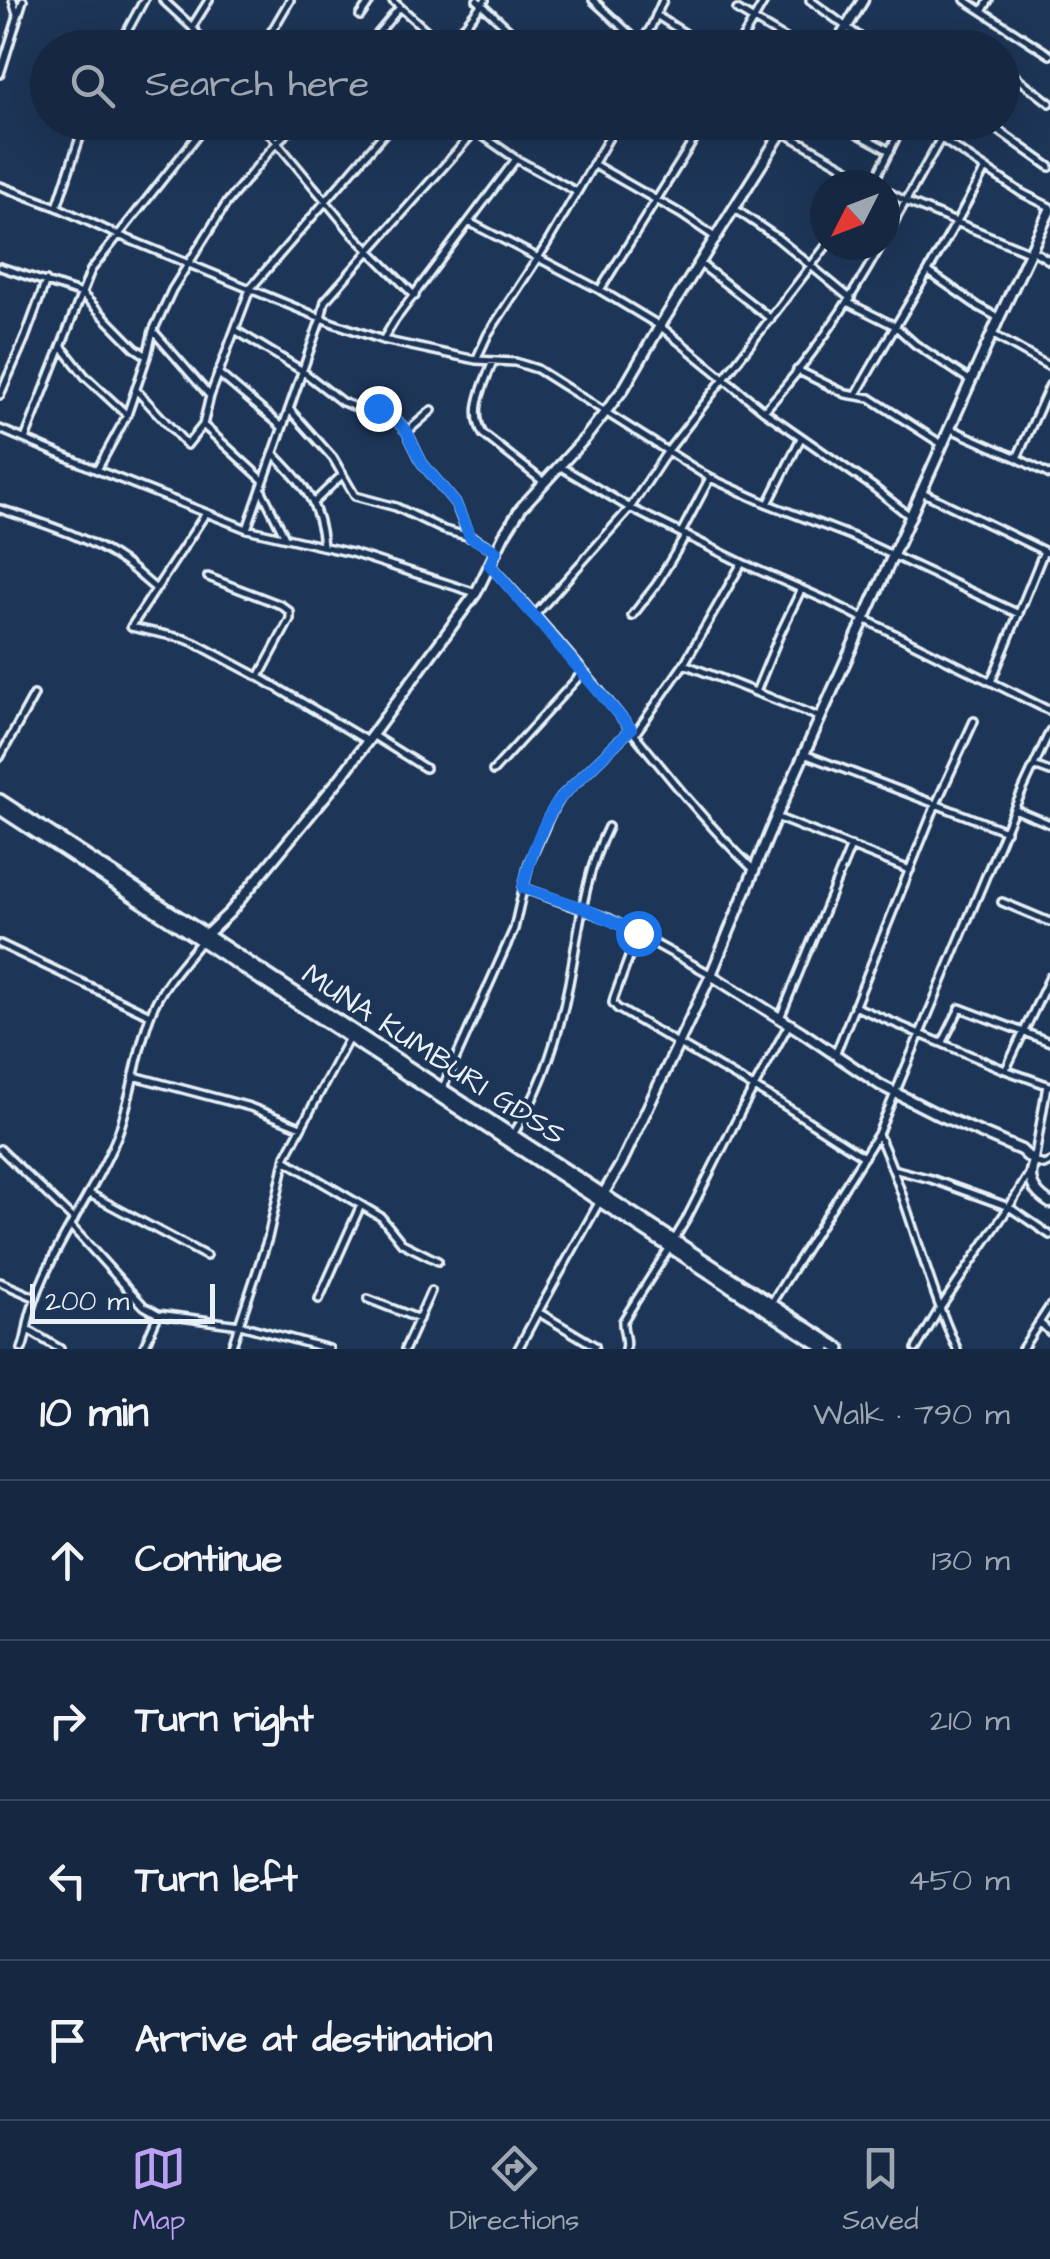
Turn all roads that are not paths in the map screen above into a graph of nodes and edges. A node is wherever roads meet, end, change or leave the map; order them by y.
1 (13, 0) edge
2 (23, 0) edge
3 (144, 0) edge
4 (163, 0) edge
5 (209, 0) edge
6 (290, 0) edge
7 (371, 0) edge
8 (392, 0) edge
9 (594, 0) edge
10 (662, 0) edge
11 (765, 0) edge
12 (810, 0) edge
13 (862, 0) edge
14 (965, 0) edge
15 (989, 0) edge
16 (481, 2) edge
17 (400, 7) junction
18 (737, 10) dead end
19 (983, 10) junction
20 (656, 15) junction
21 (360, 16) dead end
22 (17, 17) junction
23 (753, 18) junction
24 (192, 27) junction
25 (846, 27) junction
26 (128, 30) edge
27 (194, 30) edge
28 (272, 30) edge
29 (381, 30) edge
30 (426, 30) edge
31 (460, 30) edge
32 (510, 30) edge
33 (626, 30) edge
34 (650, 30) edge
35 (680, 30) edge
36 (746, 30) edge
37 (772, 30) edge
38 (844, 30) edge
39 (850, 30) edge
40 (1013, 30) edge
41 (1020, 35) edge
42 (0, 42) edge
43 (7, 46) junction
44 (1050, 55) edge
45 (0, 74) edge
46 (1020, 80) edge
47 (1050, 102) edge
48 (79, 140) edge
49 (194, 140) edge
50 (378, 140) edge
51 (468, 140) edge
52 (488, 140) edge
53 (607, 140) edge
54 (694, 140) edge
55 (778, 140) edge
56 (797, 140) edge
57 (871, 140) edge
58 (895, 140) edge
59 (939, 140) edge
60 (943, 140) edge
61 (1012, 140) edge
62 (277, 142) joint
63 (890, 150) junction
64 (516, 160) junction
65 (593, 164) junction
66 (1050, 167) edge
67 (985, 168) junction
68 (849, 170) edge
69 (878, 170) edge
70 (0, 186) edge
71 (577, 192) junction
72 (900, 199) edge
73 (326, 200) junction
74 (656, 200) junction
75 (905, 202) junction
76 (57, 207) junction
77 (735, 209) junction
78 (1050, 209) edge
79 (900, 211) edge
80 (469, 222) junction
81 (958, 222) junction
82 (120, 235) junction
83 (716, 238) junction
84 (369, 250) junction
85 (1031, 252) junction
86 (538, 259) junction
87 (817, 260) edge
88 (873, 260) edge
89 (1050, 261) edge
90 (188, 263) junction
91 (699, 263) junction
92 (0, 267) edge
93 (811, 268) junction
94 (929, 272) junction
95 (46, 281) junction
96 (250, 288) junction
97 (600, 290) junction
98 (82, 294) junction
99 (414, 296) junction
100 (850, 301) junction
101 (321, 318) junction
102 (772, 318) junction
103 (999, 318) junction
104 (660, 326) junction
105 (895, 326) junction
106 (234, 330) junction
107 (152, 331) junction
108 (992, 334) junction
109 (383, 340) junction
110 (62, 347) junction
111 (147, 356) junction
112 (476, 360) junction
113 (493, 361) junction
114 (1050, 367) edge
115 (301, 370) junction
116 (797, 370) junction
117 (218, 373) junction
118 (725, 378) junction
119 (971, 381) junction
120 (1050, 385) edge
121 (136, 390) junction
122 (0, 395) edge
123 (856, 395) junction
124 (210, 396) junction
125 (288, 408) junction
126 (432, 410) dead end
127 (764, 411) junction
128 (606, 412) junction
129 (127, 415) junction
130 (203, 425) junction
131 (282, 427) junction
132 (0, 428) edge
133 (950, 429) junction
134 (407, 432) junction
135 (802, 438) junction
136 (25, 439) junction
137 (943, 445) junction
138 (667, 452) junction
139 (273, 453) junction
140 (1016, 458) junction
141 (560, 466) junction
142 (97, 470) junction
143 (342, 475) junction
144 (1050, 475) edge
145 (710, 478) junction
146 (264, 480) junction
147 (545, 483) junction
148 (261, 489) junction
149 (921, 491) junction
150 (314, 503) junction
151 (768, 504) junction
152 (0, 508) edge
153 (630, 508) junction
154 (206, 513) junction
155 (910, 517) junction
156 (247, 529) junction
157 (683, 534) junction
158 (285, 537) junction
159 (470, 537) junction
160 (322, 544) junction
161 (496, 551) junction
162 (1047, 552) edge
163 (893, 556) junction
164 (742, 563) junction
165 (490, 565) junction
166 (208, 577) dead end
167 (802, 589) junction
168 (156, 590) junction
169 (476, 593) junction
170 (1019, 614) junction
171 (535, 615) junction
172 (632, 616) dead end
173 (864, 620) junction
174 (684, 664) junction
175 (583, 672) junction
176 (260, 678) junction
177 (991, 682) junction
178 (756, 692) junction
179 (34, 695) dead end
180 (1050, 711) edge
181 (822, 718) junction
182 (974, 721) dead end
183 (1050, 731) edge
184 (633, 732) junction
185 (370, 738) junction
186 (804, 754) junction
187 (0, 757) edge
188 (1034, 766) junction
189 (425, 768) dead end
190 (493, 771) dead end
191 (1050, 772) edge
192 (0, 800) edge
193 (936, 804) junction
194 (0, 810) edge
195 (1014, 810) junction
196 (776, 817) junction
197 (1050, 824) edge
198 (608, 827) dead end
199 (1006, 832) junction
200 (851, 846) junction
201 (910, 870) junction
202 (756, 871) junction
203 (523, 888) junction
204 (1002, 902) dead end
205 (583, 908) junction
206 (1050, 922) edge
207 (638, 933) junction
208 (204, 937) junction
209 (0, 944) edge
210 (711, 975) junction
211 (1050, 977) edge
212 (1040, 998) junction
213 (1050, 1003) edge
214 (854, 1006) junction
215 (150, 1015) junction
216 (780, 1018) junction
217 (789, 1024) junction
218 (1024, 1031) junction
219 (919, 1033) junction
220 (349, 1038) junction
221 (943, 1042) junction
222 (1050, 1042) edge
223 (678, 1043) junction
224 (835, 1055) junction
225 (1005, 1070) junction
226 (134, 1076) junction
227 (1049, 1085) edge
228 (442, 1088) junction
229 (754, 1088) junction
230 (895, 1094) junction
231 (301, 1127) junction
232 (878, 1134) junction
233 (512, 1136) junction
234 (0, 1150) edge
235 (864, 1156) junction
236 (285, 1160) junction
237 (1034, 1162) junction
238 (1050, 1162) edge
239 (893, 1169) junction
240 (1029, 1174) junction
241 (90, 1194) junction
242 (602, 1198) junction
243 (1050, 1203) edge
244 (361, 1205) junction
245 (1010, 1207) junction
246 (72, 1224) junction
247 (1050, 1234) edge
248 (672, 1244) junction
249 (206, 1256) dead end
250 (438, 1261) dead end
251 (0, 1282) edge
252 (432, 1291) dead end
253 (36, 1298) junction
254 (319, 1299) dead end
255 (368, 1300) dead end
256 (770, 1304) junction
257 (1050, 1306) edge
258 (939, 1310) junction
259 (538, 1312) junction
260 (158, 1314) junction
261 (420, 1319) junction
262 (1039, 1322) junction
263 (240, 1325) junction
264 (27, 1329) junction
265 (1050, 1332) edge
266 (594, 1346) dead end
267 (22, 1349) edge
268 (60, 1349) edge
269 (143, 1349) edge
270 (231, 1349) edge
271 (329, 1349) edge
272 (406, 1349) edge
273 (518, 1349) edge
274 (625, 1349) edge
275 (826, 1349) edge
276 (840, 1349) edge
277 (916, 1349) edge
278 (957, 1349) edge
279 (1022, 1349) edge

1 - 22 street
2 - 22 street
3 - 26 street
4 - 24 street
5 - 24 street
6 - 28 street
7 - 21 street
8 - 17 street
9 - 33 street
10 - 20 street
11 - 23 street
12 - 25 street
13 - 25 street
14 - 19 street
15 - 19 street
16 - 31 street
16 - 32 street
17 - 29 street
17 - 30 street
18 - 23 street
19 - 40 street
20 - 34 street
20 - 35 street
22 - 43 street
23 - 36 street
23 - 37 street
24 - 27 street
25 - 38 street
25 - 39 street
41 - 44 street
42 - 43 street
43 - 45 street
46 - 47 street
48 - 76 street
49 - 82 street
50 - 73 street
51 - 84 street
52 - 64 street
53 - 65 street
54 - 74 street
55 - 77 street
56 - 68 street
57 - 63 street
58 - 63 street
59 - 75 street
60 - 67 street
61 - 66 street
62 - 73 street
62 - 90 street
63 - 69 street
64 - 71 street
64 - 80 street
65 - 71 street
65 - 74 street
67 - 78 street
67 - 81 street
70 - 76 street
71 - 86 street
72 - 75 street
73 - 84 street
73 - 96 street
74 - 83 street
74 - 97 street
75 - 79 street
75 - 81 street
76 - 82 street
77 - 83 street
77 - 93 street
78 - 85 street
80 - 86 street
80 - 99 street
81 - 85 street
81 - 94 street
82 - 90 street
82 - 98 street
83 - 91 street
84 - 99 street
84 - 101 street
85 - 89 street
85 - 103 street
86 - 97 street
86 - 112 street
87 - 93 street
88 - 100 street
90 - 96 street
90 - 107 street
91 - 102 street
91 - 104 street
92 - 95 street
93 - 100 street
93 - 102 street
94 - 103 street
94 - 105 street
95 - 98 street
95 - 122 street
96 - 101 street
96 - 106 street
97 - 104 street
98 - 110 street
98 - 111 street
99 - 109 street
100 - 105 street
100 - 116 street
101 - 109 street
101 - 115 street
102 - 118 street
103 - 108 street
104 - 118 street
104 - 128 street
105 - 119 street
105 - 123 street
106 - 115 street
106 - 117 street
107 - 111 street
107 - 124 street
108 - 114 street
108 - 119 street
109 - 112 street
110 - 129 street
110 - 136 street
111 - 121 street
112 - 113 street
113 - 128 street
113 - 147 street
115 - 125 street
115 - 134 street
116 - 123 street
116 - 127 street
117 - 124 street
117 - 131 street
118 - 127 street
118 - 138 street
119 - 133 street
120 - 140 street
121 - 129 street
121 - 130 street
123 - 137 street
124 - 130 street
125 - 131 street
125 - 143 street
126 - 134 street
127 - 135 street
128 - 138 street
128 - 141 street
129 - 142 street
130 - 146 street
131 - 139 street
132 - 136 street
133 - 137 street
133 - 140 street
134 - 159 street
135 - 151 street
135 - 155 street
136 - 142 street
137 - 149 street
138 - 145 street
138 - 153 street
139 - 146 street
139 - 150 street
140 - 144 street
141 - 147 street
141 - 153 street
142 - 154 street
143 - 150 street
143 - 159 street
145 - 151 street
145 - 157 street
146 - 148 street
147 - 161 street
148 - 156 street
148 - 158 street
149 - 155 street
149 - 162 street
150 - 160 street
151 - 163 street
152 - 168 street
153 - 157 street
153 - 171 street
154 - 156 street
154 - 168 street
155 - 163 street
156 - 158 street
157 - 164 street
157 - 172 street
158 - 160 street
159 - 161 street
160 - 169 street
161 - 165 street
162 - 170 street
163 - 170 street
163 - 173 street
164 - 167 street
164 - 174 street
165 - 169 street
165 - 171 street
166 - 176 street
167 - 173 street
167 - 178 street
168 - 176 street
169 - 185 street
170 - 177 street
171 - 175 street
173 - 177 street
173 - 181 street
174 - 178 street
174 - 184 street
175 - 184 street
175 - 190 street
176 - 185 street
177 - 180 street
178 - 181 street
179 - 187 street
181 - 186 street
182 - 193 street
183 - 188 street
184 - 202 street
184 - 203 street
185 - 189 street
185 - 208 street
186 - 193 street
186 - 196 street
188 - 191 street
188 - 195 street
192 - 208 highway, MUNA KUMBURI GDSS
193 - 199 street
193 - 201 street
194 - 208 highway, MUNA KUMBURI GDSS
195 - 197 street
195 - 199 street
196 - 200 street
196 - 202 street
198 - 205 street
199 - 219 street
200 - 201 street
200 - 216 street
201 - 214 street
202 - 210 street
203 - 205 street
203 - 228 street
204 - 206 street
205 - 207 street
205 - 233 street
207 - 210 street
207 - 223 street
208 - 215 street
208 - 220 highway, MUNA KUMBURI GDSS
208 - 228 highway, MUNA KUMBURI GDSS
209 - 215 street
210 - 216 street
210 - 223 street
211 - 212 street
212 - 213 street
212 - 218 street
214 - 219 street
214 - 224 street
215 - 226 street
216 - 217 street
217 - 224 street
217 - 229 street
218 - 221 street
218 - 222 street
218 - 225 street
219 - 221 street
219 - 230 street
220 - 231 street
220 - 242 highway, MUNA KUMBURI GDSS
221 - 225 street
223 - 229 street
223 - 242 street
224 - 230 street
225 - 227 street
226 - 231 street
226 - 241 street
227 - 237 street
228 - 233 highway, MUNA KUMBURI GDSS
229 - 235 street
229 - 248 street
230 - 232 street
230 - 237 street
231 - 236 street
232 - 235 street
232 - 239 street
233 - 242 highway, MUNA KUMBURI GDSS
234 - 246 street
235 - 256 street
236 - 244 street
236 - 263 street
237 - 238 street
237 - 240 street
239 - 245 street
239 - 258 street
240 - 243 street
240 - 245 street
241 - 246 street
241 - 249 street
242 - 248 highway, MUNA KUMBURI GDSS
242 - 259 street
244 - 250 street
244 - 254 street
245 - 247 street
245 - 258 street
246 - 253 street
246 - 260 street
248 - 256 highway, MUNA KUMBURI GDSS
248 - 274 street
248 - 275 highway, MUNA KUMBURI GDSS
251 - 253 street
252 - 261 street
253 - 264 street
255 - 261 street
256 - 276 highway, MUNA KUMBURI GDSS
257 - 262 street
258 - 277 street
258 - 278 street
259 - 266 street
259 - 273 street
260 - 263 street
260 - 269 street
261 - 272 street
262 - 265 street
262 - 279 street
263 - 270 street
263 - 271 street
264 - 267 street
264 - 268 street

